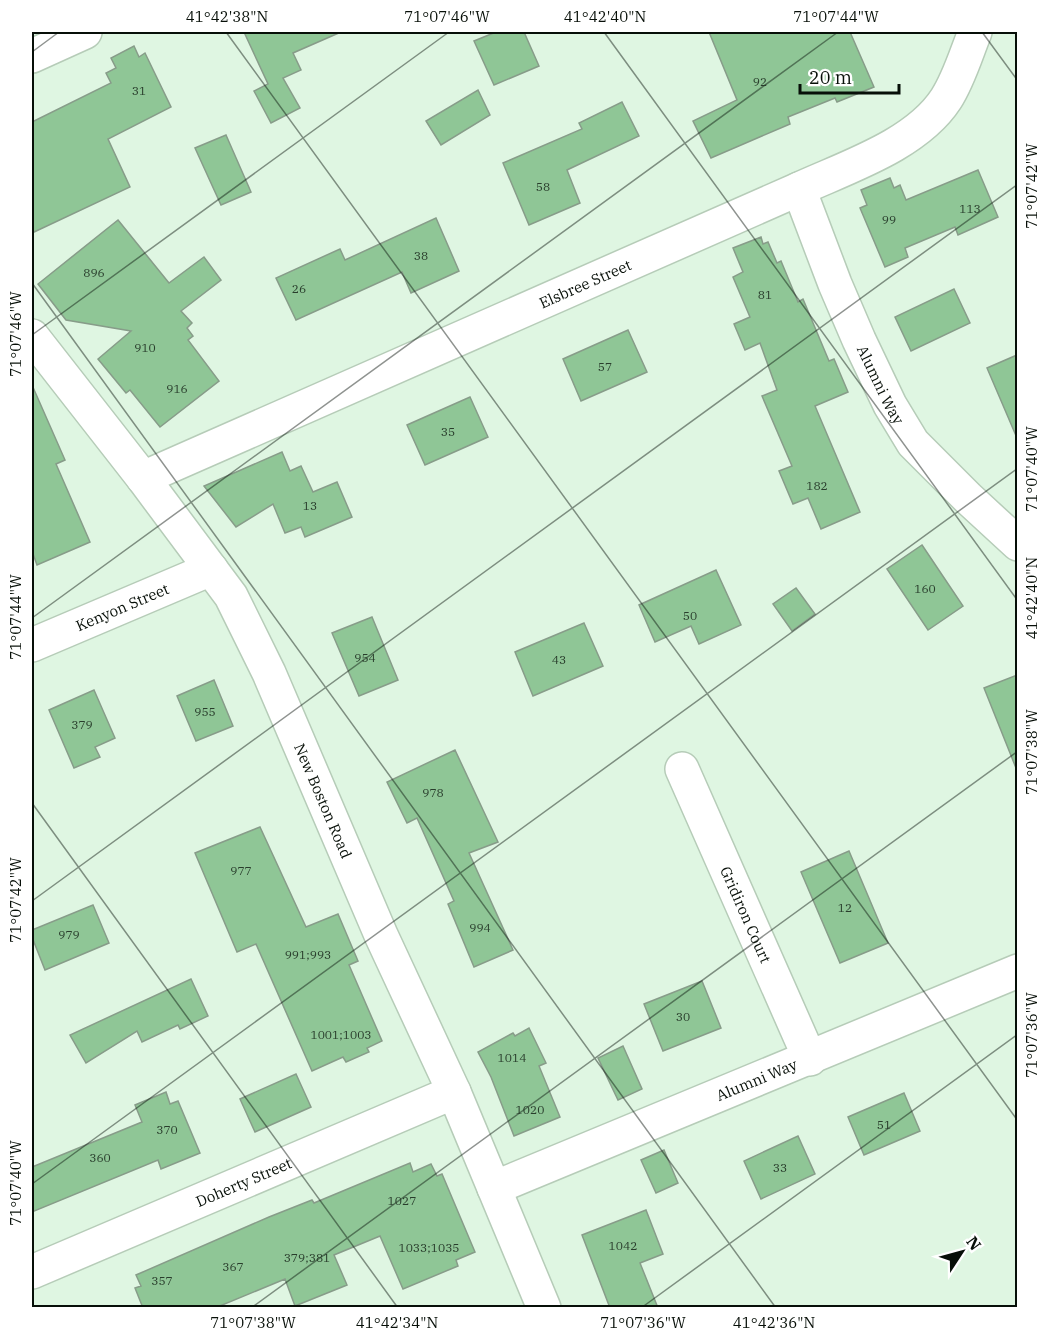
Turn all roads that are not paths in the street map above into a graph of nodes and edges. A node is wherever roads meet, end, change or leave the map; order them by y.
1 (85, 32) edge
2 (975, 32) edge
3 (32, 56) edge
4 (799, 189) junction
5 (32, 336) edge
6 (143, 478) junction
7 (1017, 544) edge
8 (211, 568) junction
9 (32, 645) edge
10 (682, 769) dead end
11 (1017, 971) edge
12 (810, 1059) junction
13 (454, 1092) junction
14 (495, 1188) junction
15 (32, 1272) edge
16 (544, 1308) edge

1 - 3 street
2 - 4 street, Elsbree Street
4 - 6 street, Elsbree Street
4 - 7 street, Alumni Way
5 - 6 street, New Boston Road
6 - 8 street, New Boston Road
8 - 9 street, Kenyon Street
8 - 13 street, New Boston Road
10 - 12 street, Gridiron Court
11 - 12 street, Alumni Way
12 - 14 street, Alumni Way
13 - 14 street, New Boston Road
13 - 15 street, Doherty Street
14 - 16 street, New Boston Road

